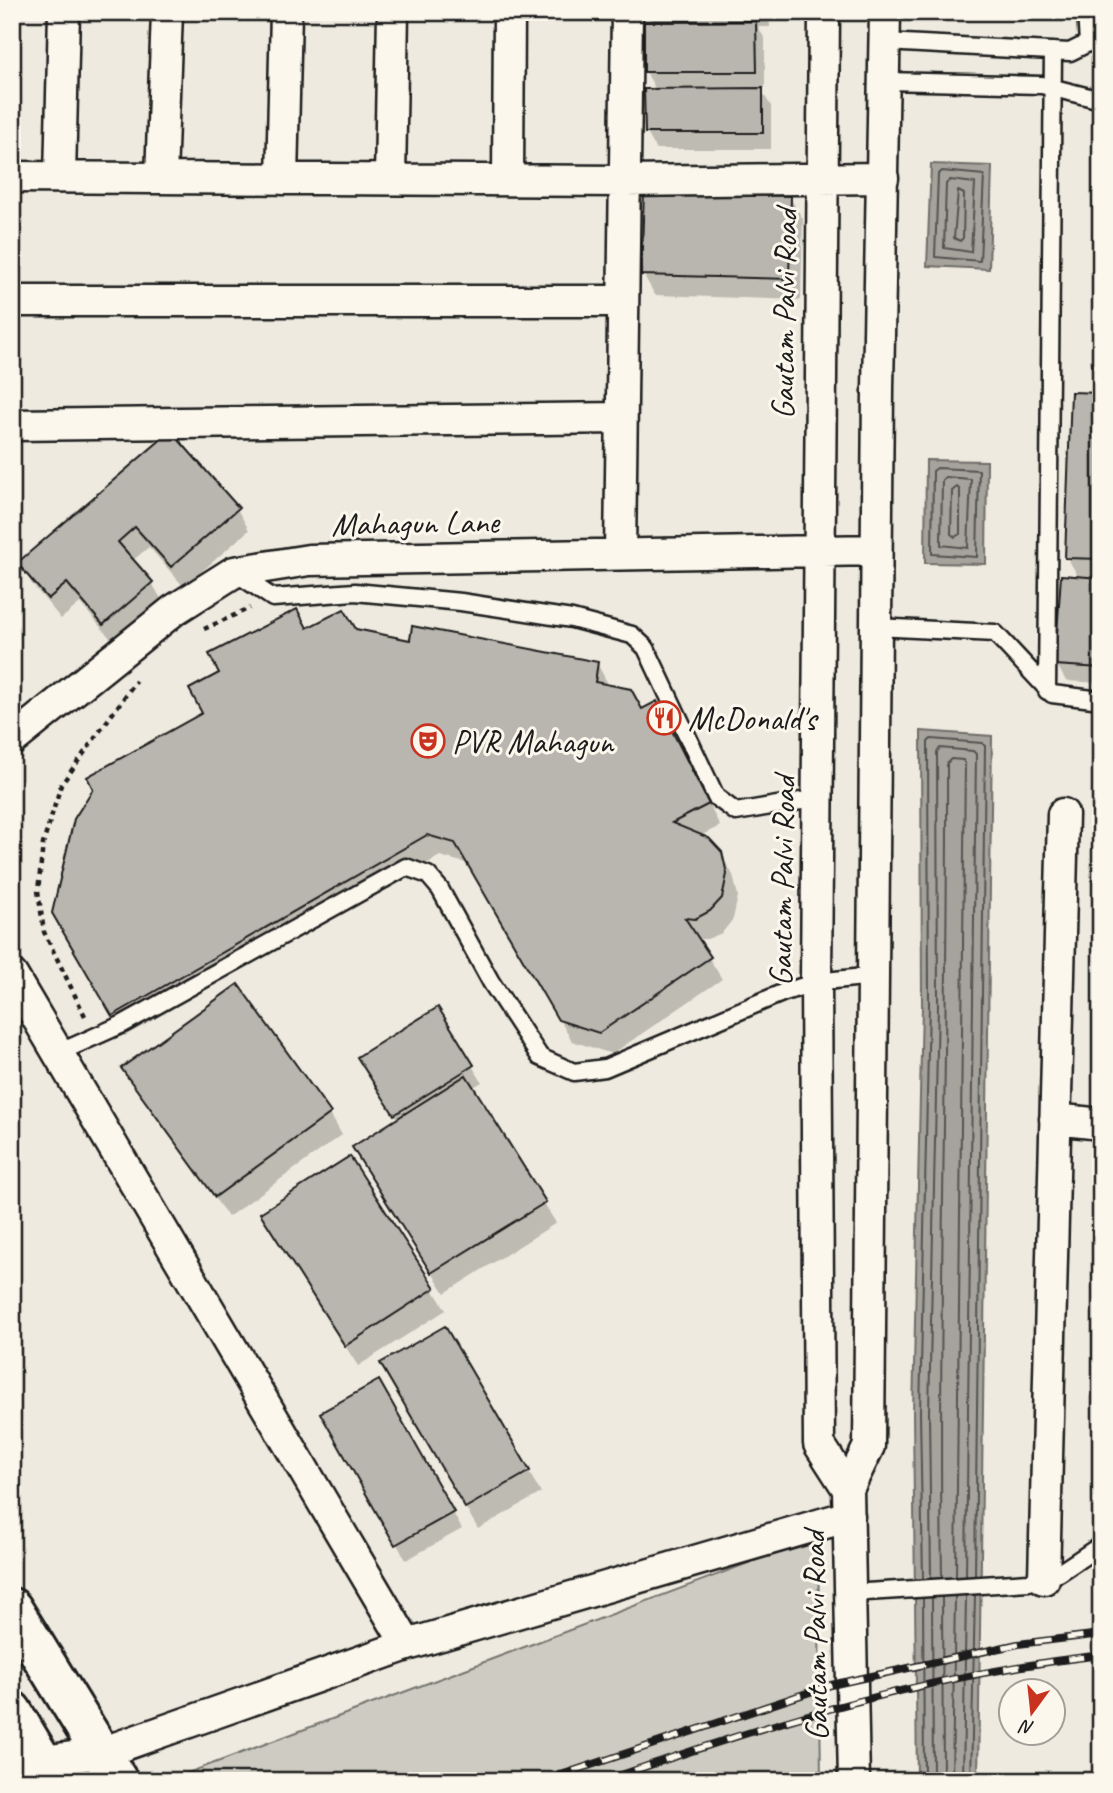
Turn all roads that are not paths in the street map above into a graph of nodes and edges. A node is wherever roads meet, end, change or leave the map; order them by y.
1 (64, 12) edge
2 (167, 12) edge
3 (286, 12) edge
4 (393, 12) edge
5 (509, 12) edge
6 (627, 12) edge
7 (824, 12) edge
8 (885, 12) edge
9 (1086, 12) edge
10 (885, 42) junction
11 (1053, 51) junction
12 (886, 81) junction
13 (1051, 88) junction
14 (1101, 100) edge
15 (12, 177) edge
16 (60, 177) junction
17 (161, 178) junction
18 (883, 178) junction
19 (282, 179) junction
20 (390, 179) junction
21 (821, 179) junction
22 (508, 180) junction
23 (624, 181) junction
24 (12, 301) edge
25 (623, 301) junction
26 (621, 418) junction
27 (12, 425) edge
28 (877, 550) junction
29 (819, 551) junction
30 (620, 554) junction
31 (234, 572) junction
32 (876, 626) junction
33 (1047, 691) junction
34 (1101, 700) edge
35 (12, 740) edge
36 (819, 798) junction
37 (1063, 814) dead end
38 (12, 975) edge
39 (873, 976) junction
40 (816, 982) junction
41 (58, 1053) junction
42 (1055, 1119) junction
43 (1101, 1124) edge
44 (848, 1503) junction
45 (1101, 1545) edge
46 (1044, 1579) junction
47 (850, 1593) junction
48 (12, 1608) edge
49 (407, 1645) junction
50 (12, 1711) edge
51 (109, 1767) edge
52 (37, 1771) edge
53 (855, 1781) edge

1 - 16 street
2 - 17 street
3 - 19 street
4 - 20 street
5 - 22 street
6 - 23 street
7 - 21 street, Gautam Palvi Road
8 - 10 street, Gautam Palvi Road
9 - 11 lane
10 - 11 lane
10 - 12 street, Gautam Palvi Road
11 - 13 lane
12 - 13 lane
12 - 18 street, Gautam Palvi Road
13 - 14 lane
13 - 33 lane
15 - 16 street
16 - 17 street
17 - 19 street
18 - 21 street
18 - 28 street, Gautam Palvi Road
19 - 20 street
20 - 22 street
21 - 23 street
21 - 29 street, Gautam Palvi Road
22 - 23 street
23 - 25 street
24 - 25 street
25 - 26 street
26 - 27 street
26 - 30 street
28 - 29 street, Mahagun Lane
28 - 32 street, Gautam Palvi Road
29 - 30 street, Mahagun Lane
29 - 36 street, Gautam Palvi Road
30 - 31 street, Mahagun Lane
31 - 35 street, Mahagun Lane
31 - 36 lane
32 - 33 lane
32 - 39 street, Gautam Palvi Road
33 - 34 lane
36 - 40 street, Gautam Palvi Road
37 - 42 street
38 - 41 street
39 - 40 lane
39 - 44 street, Gautam Palvi Road
40 - 41 lane
40 - 44 street, Gautam Palvi Road
41 - 49 street
42 - 43 street
42 - 46 street
44 - 47 street, Gautam Palvi Road
44 - 49 street
45 - 46 lane
46 - 47 lane
47 - 53 street, Gautam Palvi Road
48 - 51 street
49 - 51 street
50 - 52 street
51 - 52 street

